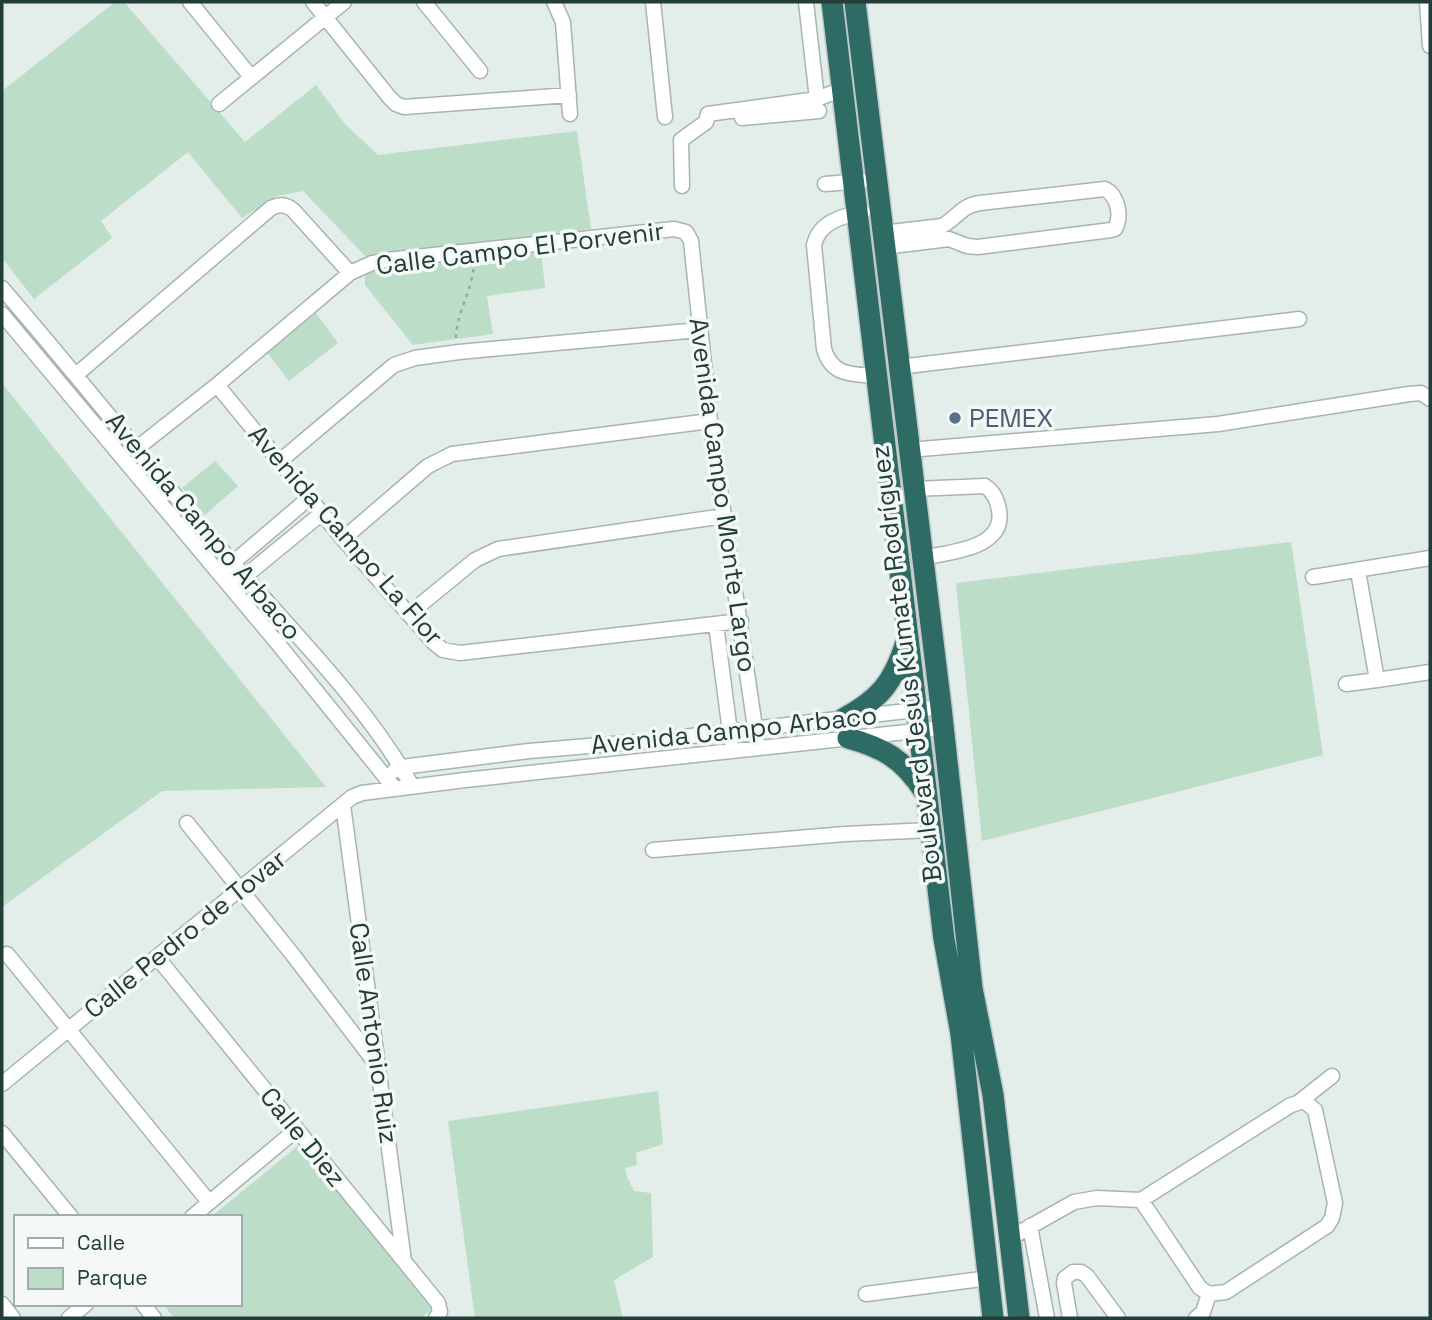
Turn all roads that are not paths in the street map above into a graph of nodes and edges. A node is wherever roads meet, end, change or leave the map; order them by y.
1 (190, 2) edge
2 (313, 2) edge
3 (344, 2) edge
4 (424, 2) edge
5 (554, 2) edge
6 (653, 2) edge
7 (806, 2) edge
8 (832, 2) edge
9 (855, 2) edge
10 (1427, 2) edge
11 (326, 17) junction
12 (1430, 46) edge
13 (480, 71) dead end
14 (251, 77) junction
15 (842, 89) junction
16 (569, 95) junction
17 (219, 104) dead end
18 (818, 105) junction
19 (570, 114) dead end
20 (665, 117) dead end
21 (876, 180) junction
22 (853, 181) junction
23 (825, 184) dead end
24 (682, 186) dead end
25 (880, 209) junction
26 (857, 214) junction
27 (955, 216) junction
28 (884, 240) junction
29 (691, 241) joint
30 (959, 242) junction
31 (350, 273) junction
32 (2, 288) edge
33 (2, 314) edge
34 (1298, 319) dead end
35 (699, 330) junction
36 (899, 367) junction
37 (77, 374) junction
38 (876, 376) junction
39 (217, 385) junction
40 (1430, 399) edge
41 (709, 421) junction
42 (136, 449) junction
43 (909, 450) junction
44 (280, 461) junction
45 (914, 489) junction
46 (309, 498) junction
47 (322, 513) junction
48 (724, 516) junction
49 (343, 538) junction
50 (922, 558) junction
51 (1430, 558) edge
52 (233, 564) junction
53 (1358, 571) junction
54 (220, 574) junction
55 (245, 577) junction
56 (1313, 577) dead end
57 (231, 587) junction
58 (409, 614) junction
59 (741, 621) junction
60 (716, 624) junction
61 (908, 638) junction
62 (1430, 672) edge
63 (1377, 680) junction
64 (1346, 684) dead end
65 (942, 718) junction
66 (917, 719) junction
67 (755, 729) junction
68 (845, 729) junction
69 (730, 731) junction
70 (758, 748) junction
71 (733, 751) junction
72 (402, 768) junction
73 (386, 775) junction
74 (412, 786) junction
75 (396, 789) junction
76 (373, 791) junction
77 (926, 794) junction
78 (343, 805) junction
79 (187, 823) dead end
80 (931, 830) junction
81 (653, 850) dead end
82 (240, 889) junction
83 (7, 954) dead end
84 (157, 957) junction
85 (68, 1030) junction
86 (378, 1066) junction
87 (1332, 1076) dead end
88 (2, 1084) edge
89 (993, 1096) junction
90 (968, 1097) junction
91 (1298, 1101) junction
92 (297, 1129) junction
93 (2, 1133) edge
94 (1141, 1200) junction
95 (209, 1202) junction
96 (69, 1215) edge
97 (193, 1215) edge
98 (1030, 1226) junction
99 (1010, 1238) junction
100 (404, 1261) junction
101 (989, 1278) junction
102 (866, 1294) dead end
103 (1209, 1294) junction
104 (1044, 1298) junction
105 (2, 1304) edge
106 (84, 1306) edge
107 (1018, 1311) edge
108 (1068, 1312) edge
109 (13, 1318) edge
110 (69, 1318) edge
111 (436, 1318) edge
112 (993, 1318) edge
113 (1047, 1318) edge
114 (1077, 1318) edge
115 (1118, 1318) edge
116 (1196, 1318) edge

1 - 14 street
2 - 11 street
3 - 11 street
4 - 13 street
5 - 16 street
6 - 20 street
7 - 18 street
8 - 15 highway, Boulevard Jesús Kumate Rodríguez
9 - 21 highway, Boulevard Jesús Kumate Rodríguez
10 - 12 street
11 - 14 street
11 - 16 street
14 - 17 street
15 - 18 street
15 - 22 highway, Boulevard Jesús Kumate Rodríguez
16 - 19 street
18 - 24 street
21 - 22 street
21 - 25 highway, Boulevard Jesús Kumate Rodríguez
22 - 23 street
22 - 26 highway, Boulevard Jesús Kumate Rodríguez
25 - 26 street
25 - 28 highway, Boulevard Jesús Kumate Rodríguez
26 - 38 highway, Boulevard Jesús Kumate Rodríguez
26 - 38 street
27 - 28 street
27 - 30 street
27 - 30 street
28 - 30 street
28 - 36 highway, Boulevard Jesús Kumate Rodríguez
29 - 31 street, Calle Campo El Porvenir
29 - 35 street, Avenida Campo Monte Largo
31 - 37 street
31 - 39 street, Calle Campo El Porvenir
32 - 37 street, Avenida Campo Arbaco
33 - 54 street, Avenida Campo Arbaco
34 - 36 street
35 - 41 street, Avenida Campo Monte Largo
35 - 44 street
36 - 43 highway, Boulevard Jesús Kumate Rodríguez
37 - 42 street, Avenida Campo Arbaco
38 - 61 highway, Boulevard Jesús Kumate Rodríguez
39 - 42 street, Calle Campo El Porvenir
39 - 44 street, Avenida Campo La Flor
40 - 43 street
41 - 48 street, Avenida Campo Monte Largo
41 - 49 street
42 - 52 street, Avenida Campo Arbaco
43 - 45 highway, Boulevard Jesús Kumate Rodríguez
44 - 46 street, Avenida Campo La Flor
45 - 50 highway, Boulevard Jesús Kumate Rodríguez
45 - 50 street
46 - 47 street, Avenida Campo La Flor
46 - 52 street
47 - 49 street, Avenida Campo La Flor
47 - 55 street
48 - 58 street
48 - 59 street, Avenida Campo Monte Largo
49 - 58 street, Avenida Campo La Flor
50 - 65 highway, Boulevard Jesús Kumate Rodríguez
51 - 53 street
52 - 54 street
52 - 55 street, Avenida Campo Arbaco
53 - 56 street
53 - 63 street
54 - 57 street, Avenida Campo Arbaco
55 - 57 street
55 - 72 street, Avenida Campo Arbaco
57 - 73 street, Avenida Campo Arbaco
58 - 60 street, Avenida Campo La Flor
59 - 60 street, Avenida Campo La Flor
59 - 67 street, Avenida Campo Monte Largo
60 - 69 street
61 - 66 highway, Boulevard Jesús Kumate Rodríguez
61 - 68 highway
62 - 63 street
63 - 64 street
65 - 66 street, Avenida Campo Arbaco
65 - 66 street, Avenida Campo Arbaco
65 - 89 highway, Boulevard Jesús Kumate Rodríguez
66 - 68 street, Avenida Campo Arbaco
66 - 68 street, Avenida Campo Arbaco
66 - 77 highway, Boulevard Jesús Kumate Rodríguez
67 - 68 street, Avenida Campo Arbaco
67 - 69 street, Avenida Campo Arbaco
67 - 70 street, Avenida Campo Monte Largo
68 - 70 street, Avenida Campo Arbaco
68 - 77 highway
69 - 71 street
69 - 72 street, Avenida Campo Arbaco
70 - 71 street, Avenida Campo Arbaco
71 - 74 street, Avenida Campo Arbaco
72 - 73 street, Avenida Campo Arbaco
72 - 74 street, Avenida Campo Arbaco
73 - 75 street, Avenida Campo Arbaco
73 - 76 street
74 - 75 street, Avenida Campo Arbaco
75 - 76 street
76 - 78 street, Calle Pedro de Tovar
77 - 80 highway, Boulevard Jesús Kumate Rodríguez
78 - 82 street, Calle Pedro de Tovar
78 - 86 street, Calle Antonio Ruiz
79 - 82 street
80 - 81 street
80 - 90 highway, Boulevard Jesús Kumate Rodríguez
82 - 84 street, Calle Pedro de Tovar
82 - 86 street
83 - 85 street
84 - 85 street, Calle Pedro de Tovar
84 - 92 street, Calle Diez
85 - 88 street, Calle Pedro de Tovar
85 - 95 street
86 - 100 street, Calle Antonio Ruiz
87 - 91 street
89 - 90 highway
89 - 99 highway, Boulevard Jesús Kumate Rodríguez
90 - 101 highway, Boulevard Jesús Kumate Rodríguez
91 - 94 street
91 - 103 street
92 - 95 street
92 - 100 street, Calle Diez
93 - 96 street
94 - 98 street
94 - 103 street
95 - 97 street
98 - 99 street
98 - 104 street
99 - 107 highway, Boulevard Jesús Kumate Rodríguez
100 - 111 street, Calle Diez
101 - 102 street
101 - 112 highway, Boulevard Jesús Kumate Rodríguez
103 - 116 street
104 - 107 street
104 - 113 street
105 - 109 street
106 - 110 street
108 - 114 street
108 - 115 street

